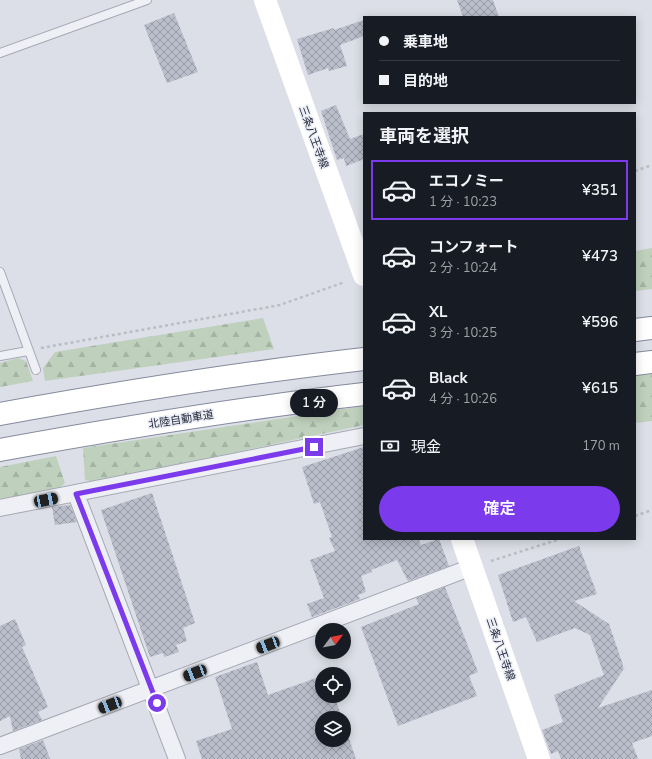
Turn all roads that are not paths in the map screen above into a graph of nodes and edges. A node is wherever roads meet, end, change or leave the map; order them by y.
1 (148, 0) edge
2 (265, 0) edge
3 (0, 53) edge
4 (0, 272) edge
5 (357, 278) edge
6 (652, 328) edge
7 (636, 330) edge
8 (28, 351) junction
9 (0, 356) edge
10 (363, 359) edge
11 (652, 362) edge
12 (636, 364) edge
13 (36, 370) dead end
14 (363, 394) edge
15 (0, 414) edge
16 (363, 436) edge
17 (0, 450) edge
18 (76, 494) junction
19 (0, 508) edge
20 (462, 540) edge
21 (472, 567) junction
22 (152, 690) junction
23 (0, 746) edge
24 (177, 759) edge
25 (539, 759) edge

1 - 3 lane
2 - 5 main road, 三条八王寺線
4 - 8 lane
6 - 7 main road
8 - 9 lane
8 - 13 lane
10 - 15 main road
11 - 12 main road
14 - 17 main road, 北陸自動車道
16 - 18 street
18 - 19 street
18 - 22 street
20 - 21 main road, 三条八王寺線
21 - 22 street
21 - 25 main road, 三条八王寺線
22 - 23 street
22 - 24 street

